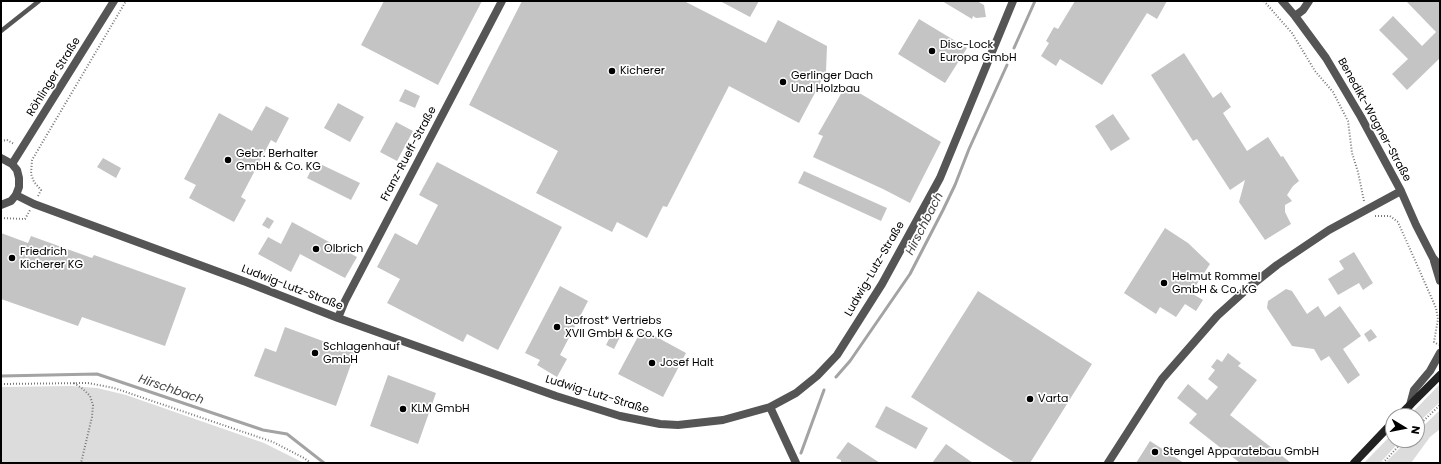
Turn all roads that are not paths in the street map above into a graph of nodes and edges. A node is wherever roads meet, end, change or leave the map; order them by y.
1 (44, 1) edge
2 (114, 1) edge
3 (502, 1) edge
4 (1014, 1) edge
5 (1282, 1) edge
6 (1309, 1) edge
7 (38, 2) edge
8 (1295, 16) junction
9 (1, 31) edge
10 (1, 158) edge
11 (12, 164) junction
12 (1401, 191) junction
13 (16, 194) junction
14 (1, 205) edge
15 (1437, 260) edge
16 (1440, 266) edge
17 (1440, 281) edge
18 (338, 318) junction
19 (1440, 353) edge
20 (1440, 375) edge
21 (1410, 405) junction
22 (770, 407) junction
23 (1407, 408) edge
24 (1385, 430) edge
25 (796, 463) edge
26 (1108, 463) edge
27 (1354, 463) edge

1 - 7 lane
2 - 11 street, Röhlinger Straße
3 - 18 street, Franz-Rueff-Straße
4 - 22 street, Ludwig-Lutz-Straße
5 - 8 street, Benedikt-Wagner-Straße
6 - 8 street
7 - 9 lane
8 - 12 street, Benedikt-Wagner-Straße
10 - 11 street
11 - 13 street
12 - 15 street, Benedikt-Wagner-Straße
12 - 26 street
13 - 14 street
13 - 18 street, Ludwig-Lutz-Straße
15 - 16 street, Benedikt-Wagner-Straße
15 - 17 street, Benedikt-Wagner-Straße
18 - 22 street, Ludwig-Lutz-Straße
19 - 21 street
20 - 21 main road
21 - 23 main road
22 - 25 street
24 - 27 main road

